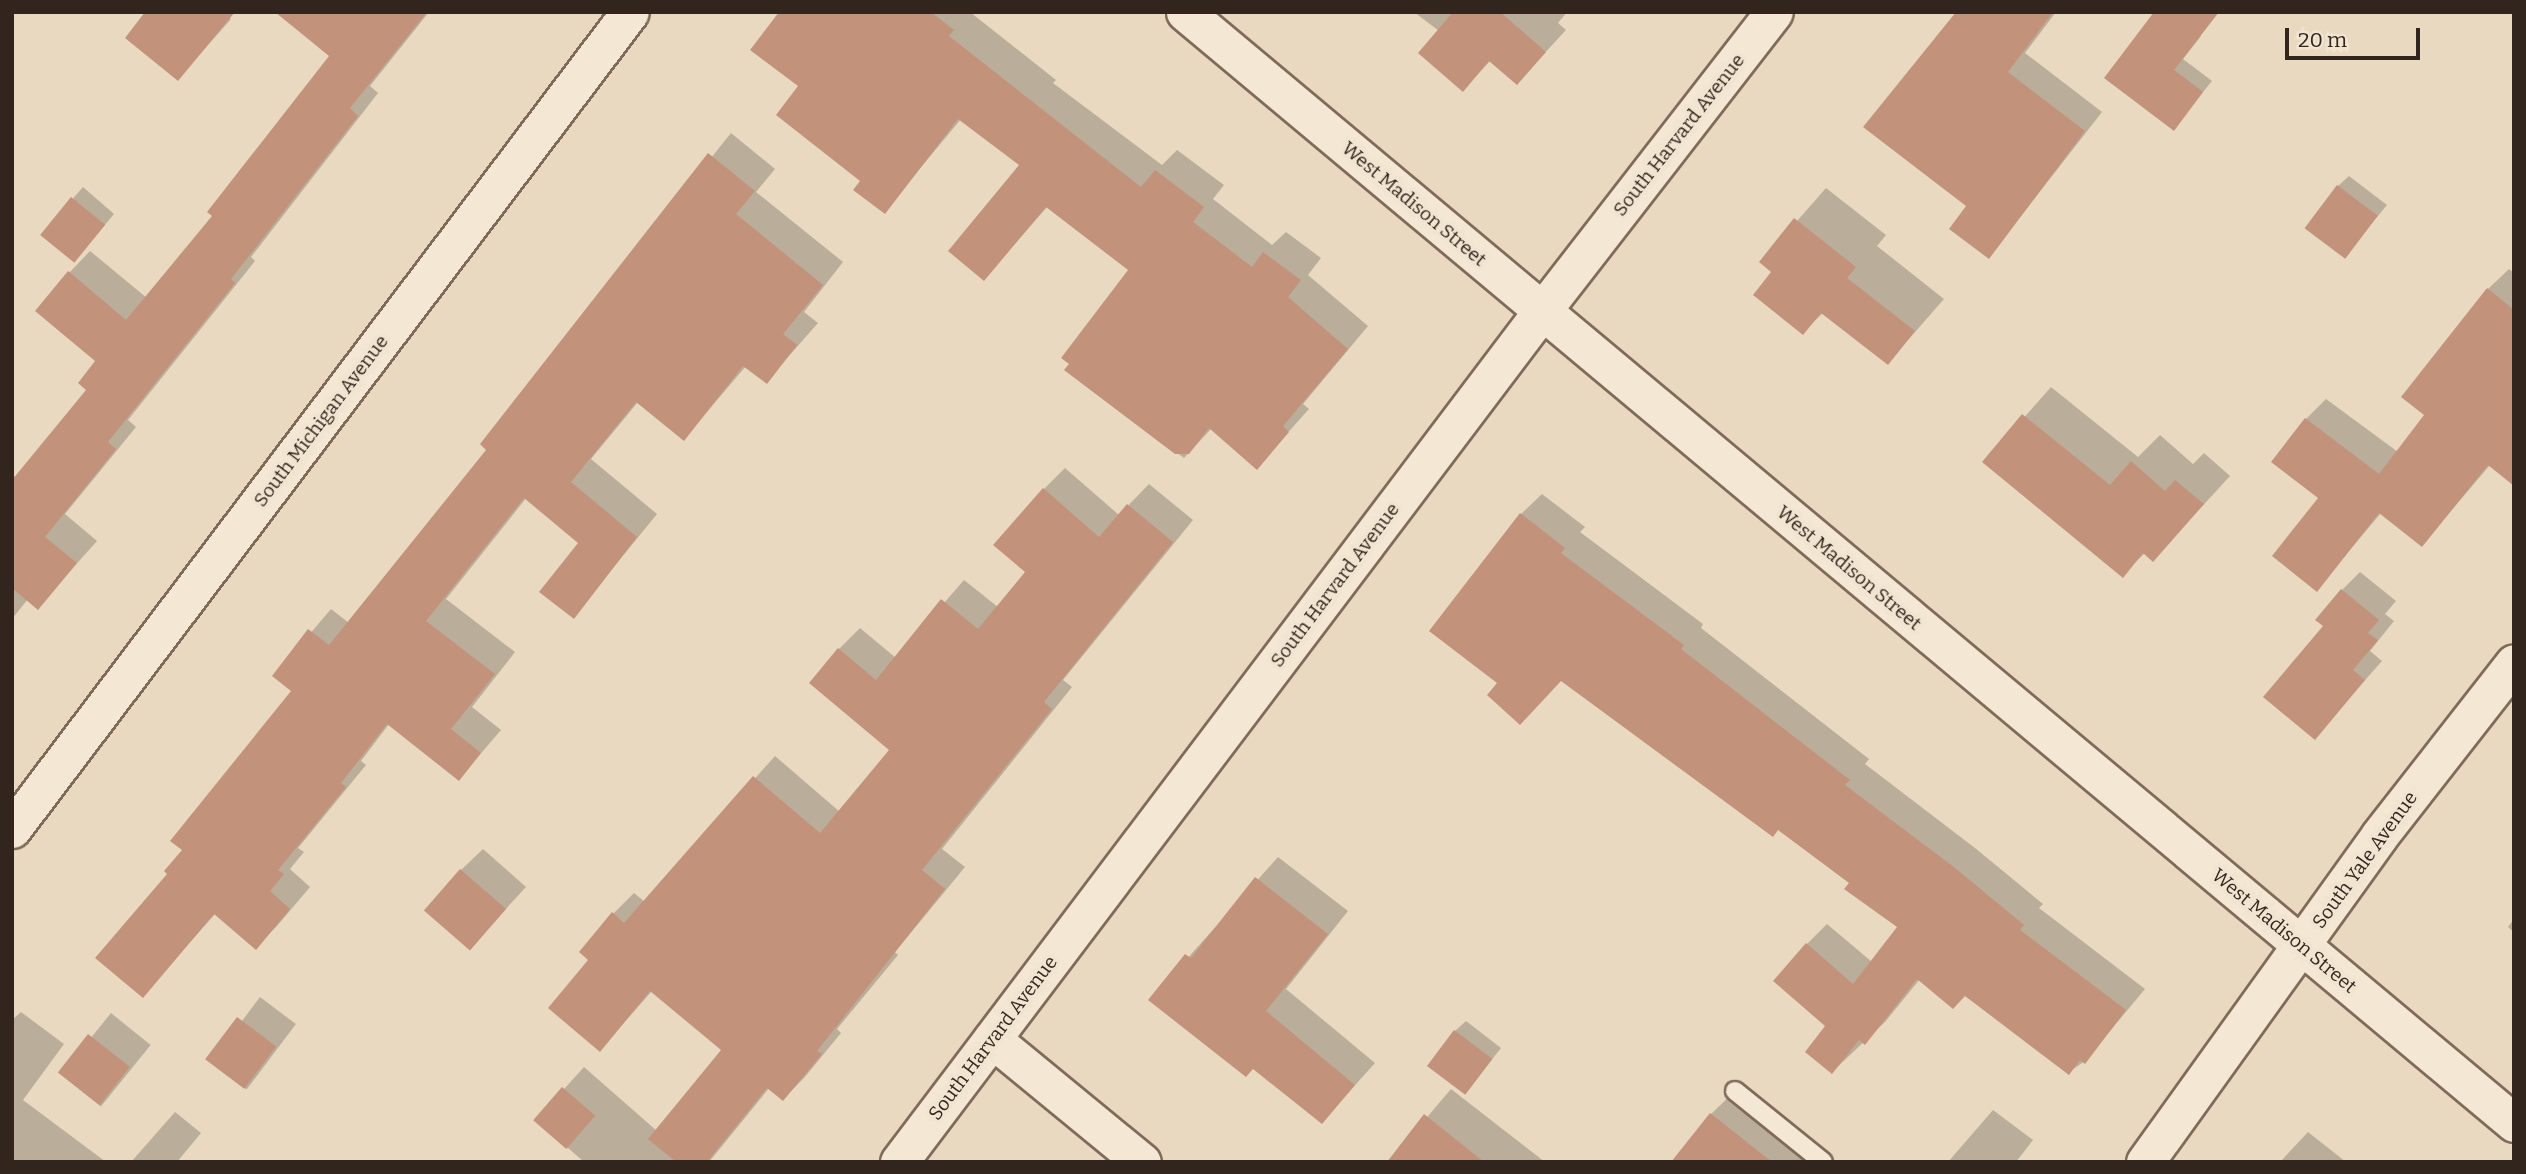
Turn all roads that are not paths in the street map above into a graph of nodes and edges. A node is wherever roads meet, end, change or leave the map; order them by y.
1 (630, 12) edge
2 (1185, 12) edge
3 (1774, 12) edge
4 (1542, 311) junction
5 (2514, 663) edge
6 (12, 829) edge
7 (2302, 946) junction
8 (992, 1039) junction
9 (1735, 1091) dead end
10 (2514, 1123) edge
11 (900, 1162) edge
12 (1142, 1162) edge
13 (1823, 1162) edge
14 (2145, 1162) edge

1 - 6 street, South Michigan Avenue
2 - 4 street, West Madison Street
3 - 4 street, South Harvard Avenue
4 - 7 street, West Madison Street
4 - 8 street, South Harvard Avenue
5 - 7 street, South Yale Avenue
7 - 10 street, West Madison Street
7 - 14 street, South Yale Avenue
8 - 11 street, South Harvard Avenue
8 - 12 street
9 - 13 lane

